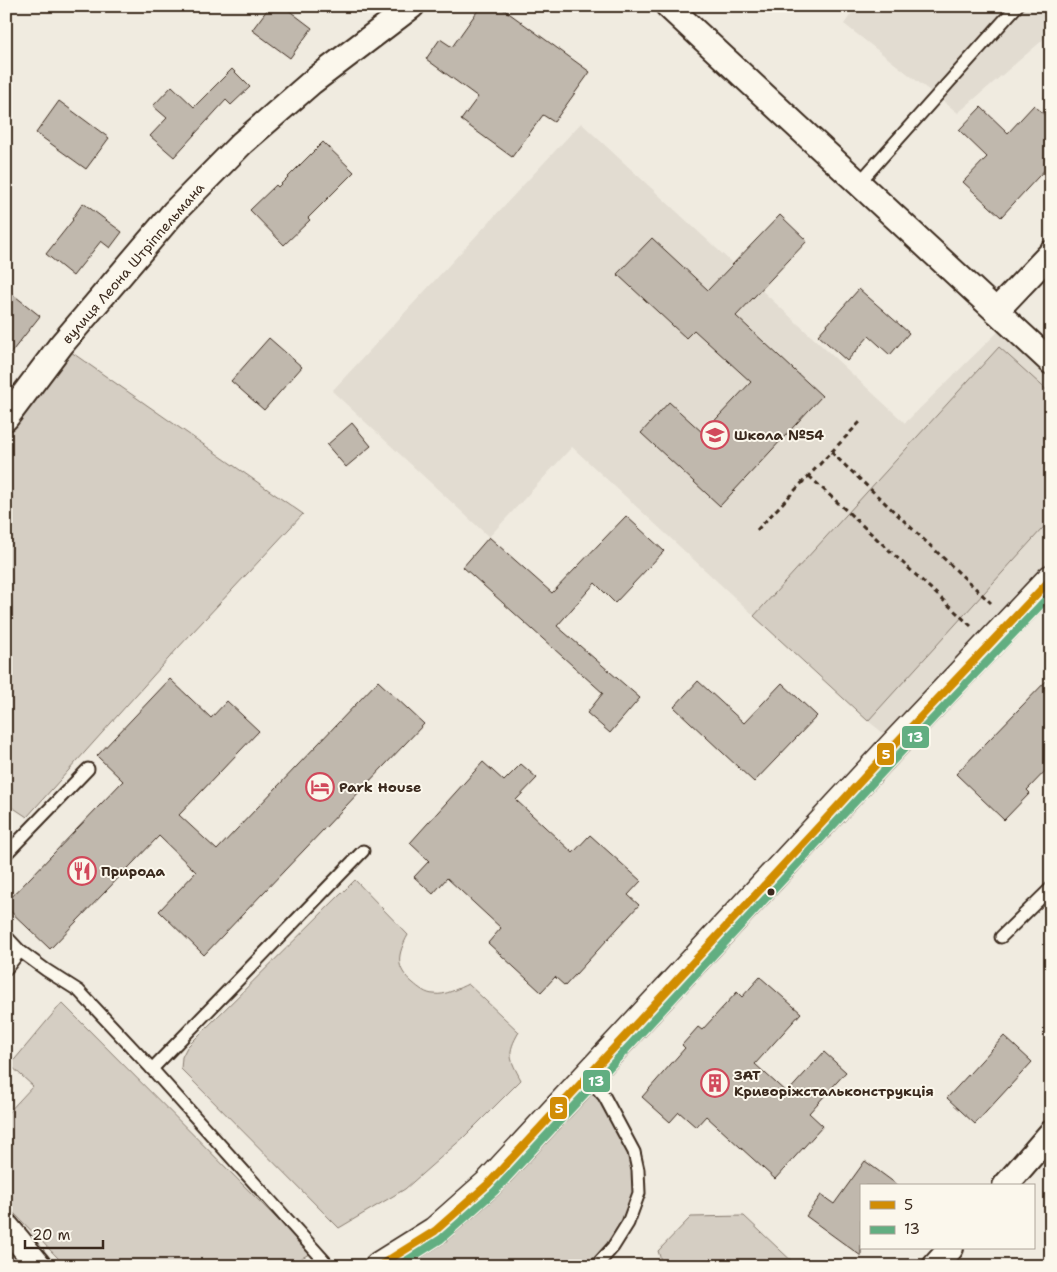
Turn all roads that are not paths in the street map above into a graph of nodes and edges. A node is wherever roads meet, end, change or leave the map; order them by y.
1 (412, 6) edge
2 (668, 6) edge
3 (1017, 6) edge
4 (858, 184) junction
5 (1051, 253) edge
6 (996, 311) junction
7 (1051, 362) edge
8 (6, 418) edge
9 (1051, 579) edge
10 (88, 769) dead end
11 (364, 851) dead end
12 (6, 854) edge
13 (1051, 888) edge
14 (6, 936) edge
15 (1001, 937) dead end
16 (20, 951) junction
17 (6, 969) edge
18 (152, 1068) junction
19 (588, 1078) junction
20 (1051, 1133) edge
21 (1007, 1184) edge
22 (6, 1226) edge
23 (948, 1250) edge
24 (386, 1264) edge
25 (39, 1266) edge
26 (330, 1266) edge
27 (596, 1266) edge
28 (935, 1266) edge

1 - 8 street, вулиця Леона Штріппельмана
2 - 4 street
3 - 4 lane
4 - 6 street
5 - 6 street
6 - 7 street
9 - 19 street
10 - 12 lane
11 - 18 lane
13 - 15 lane
14 - 16 lane
16 - 17 lane
16 - 18 lane
18 - 26 lane
19 - 24 street
19 - 27 lane
20 - 21 street
22 - 25 street
23 - 28 street

